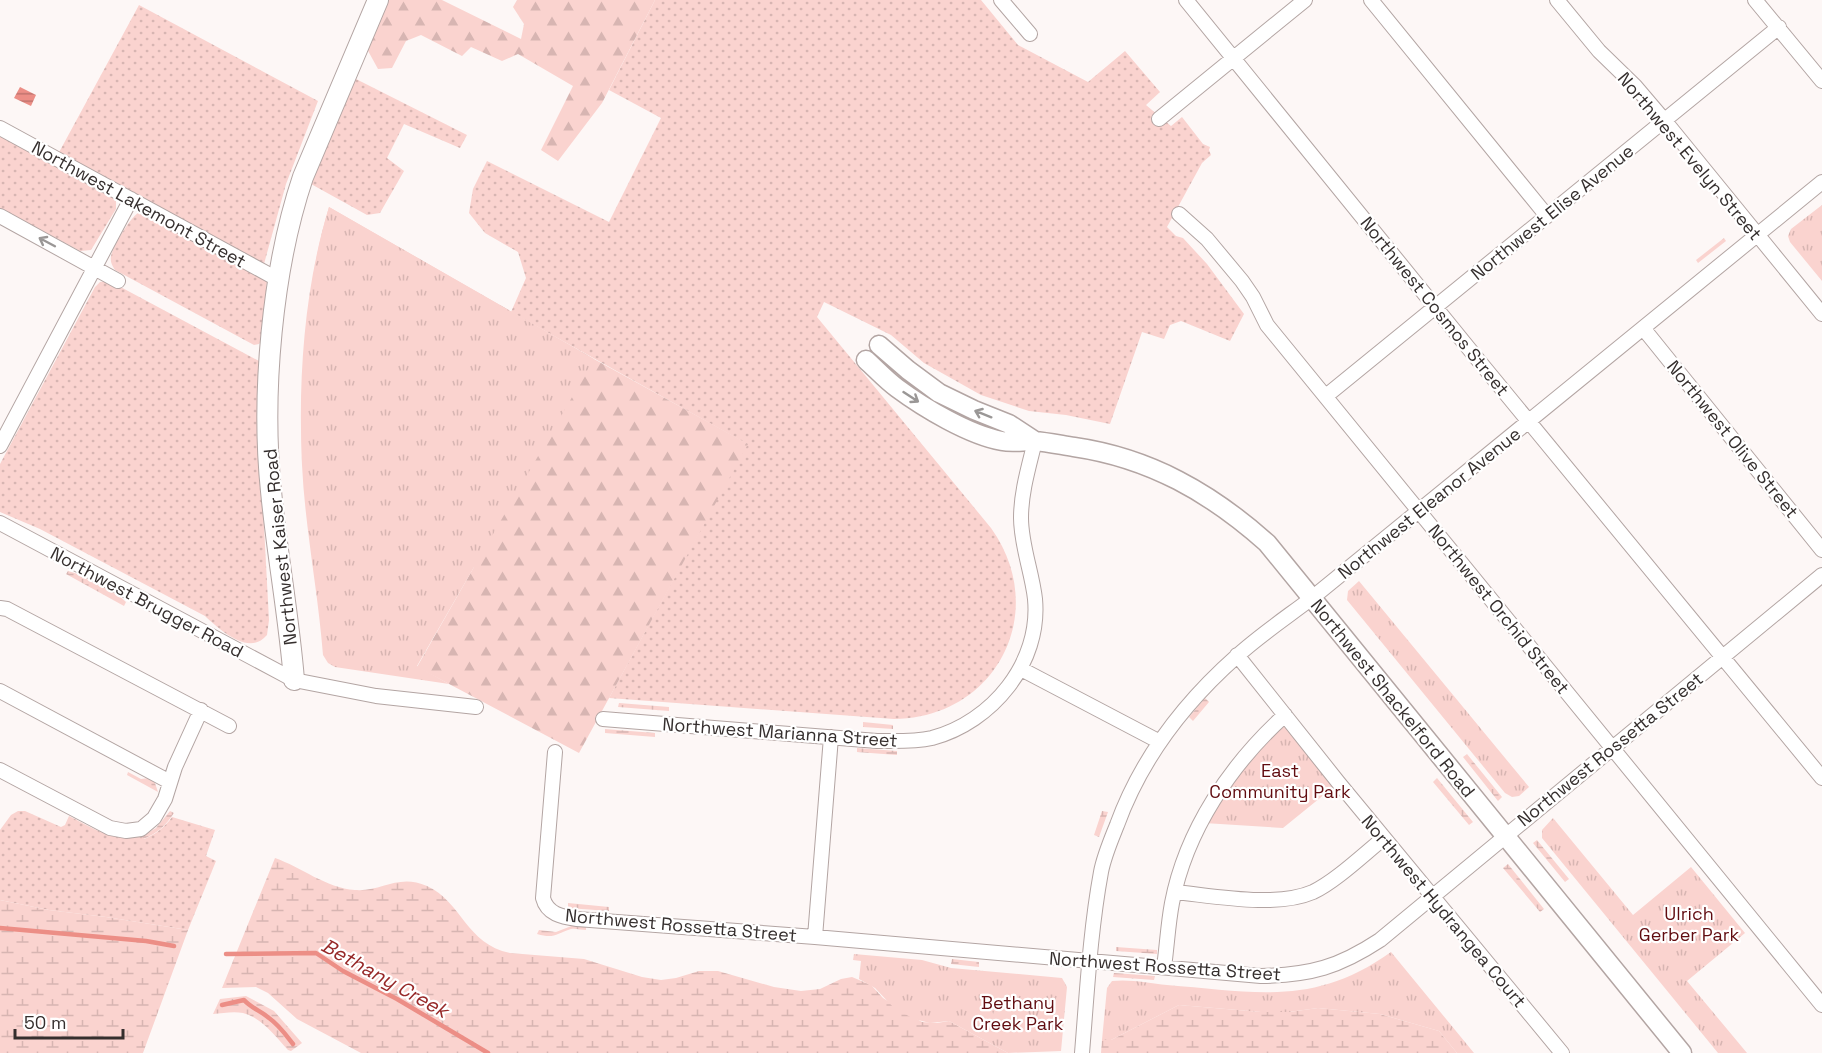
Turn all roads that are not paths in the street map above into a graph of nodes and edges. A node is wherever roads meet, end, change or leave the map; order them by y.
1 (378, 0) edge
2 (1001, 0) edge
3 (1186, 0) edge
4 (1305, 0) edge
5 (1371, 0) edge
6 (1557, 0) edge
7 (1755, 0) edge
8 (1779, 27) junction
9 (1030, 34) dead end
10 (1233, 58) junction
11 (1822, 81) edge
12 (1159, 119) dead end
13 (1665, 120) junction
14 (0, 128) edge
15 (1822, 182) edge
16 (130, 199) junction
17 (1179, 214) dead end
18 (0, 216) edge
19 (1547, 216) junction
20 (1758, 235) junction
21 (94, 267) junction
22 (118, 280) dead end
23 (279, 280) junction
24 (1435, 307) junction
25 (1822, 314) edge
26 (1643, 328) junction
27 (879, 345) dead end
28 (866, 360) dead end
29 (1326, 396) junction
30 (1529, 421) junction
31 (1035, 441) junction
32 (0, 446) edge
33 (1419, 510) junction
34 (0, 523) edge
35 (1822, 550) edge
36 (1822, 575) edge
37 (1312, 598) junction
38 (0, 608) edge
39 (1238, 655) junction
40 (1723, 657) junction
41 (1021, 669) junction
42 (294, 680) junction
43 (0, 691) edge
44 (476, 708) dead end
45 (201, 710) junction
46 (1285, 716) junction
47 (603, 719) dead end
48 (229, 726) dead end
49 (831, 737) junction
50 (1160, 742) junction
51 (1613, 748) junction
52 (555, 752) dead end
53 (0, 770) edge
54 (1822, 778) edge
55 (170, 782) junction
56 (1504, 836) junction
57 (1384, 838) junction
58 (1175, 892) junction
59 (1432, 896) junction
60 (815, 937) junction
61 (1089, 962) junction
62 (1164, 967) junction
63 (1822, 1005) edge
64 (1082, 1053) edge
65 (1562, 1053) edge
66 (1682, 1053) edge

1 - 23 main road, Northwest Kaiser Road
2 - 9 street
3 - 10 street, Northwest Cosmos Street
4 - 10 street
5 - 19 street
6 - 13 street, Northwest Evelyn Street
7 - 8 street
8 - 11 street
8 - 13 street, Northwest Elise Avenue
10 - 12 street
10 - 24 street, Northwest Cosmos Street
13 - 19 street, Northwest Elise Avenue
13 - 20 street, Northwest Evelyn Street
14 - 16 street, Northwest Lakemont Street
15 - 20 street, Northwest Eleanor Avenue
16 - 21 street
16 - 23 street, Northwest Lakemont Street
17 - 29 street, Northwest Orchid Street
21 -> 18 street
19 - 24 street, Northwest Elise Avenue
20 - 25 street, Northwest Evelyn Street
20 - 26 street, Northwest Eleanor Avenue
21 - 22 street
21 - 32 street
23 - 42 main road, Northwest Kaiser Road
24 - 29 street, Northwest Elise Avenue
24 - 30 street, Northwest Cosmos Street
26 - 30 street, Northwest Eleanor Avenue
26 - 35 street, Northwest Olive Street
31 -> 27 street, Northwest Shackelford Road
28 -> 31 street, Northwest Shackelford Road
29 - 33 street, Northwest Orchid Street
30 - 33 street, Northwest Eleanor Avenue
30 - 40 street, Northwest Cosmos Street
31 - 37 street, Northwest Shackelford Road
31 - 41 street, Northwest Marianna Street
33 - 37 street, Northwest Eleanor Avenue
33 - 51 street, Northwest Orchid Street
34 - 42 street, Northwest Brugger Road
36 - 40 street, Northwest Rossetta Street
37 - 39 street, Northwest Eleanor Avenue
37 - 56 street, Northwest Shackelford Road
38 - 45 street
39 - 46 street, Northwest Hydrangea Court
39 - 50 street, Northwest Eleanor Avenue
40 - 51 street, Northwest Rossetta Street
40 - 54 street, Northwest Cosmos Street
41 - 49 street, Northwest Marianna Street
41 - 50 street
42 - 44 street
43 - 55 street
45 - 48 street
45 - 55 street
46 - 57 street, Northwest Hydrangea Court
46 - 58 street
47 - 49 street, Northwest Marianna Street
49 - 60 street
50 - 61 street, Northwest Eleanor Avenue
51 - 56 street, Northwest Rossetta Street
51 - 63 street, Northwest Orchid Street
52 - 60 street, Northwest Rossetta Street
53 - 55 street
56 - 59 street, Northwest Rossetta Street
56 - 66 street, Northwest Shackelford Road
57 - 58 street
57 - 59 street, Northwest Hydrangea Court
58 - 62 street
59 - 62 street, Northwest Rossetta Street
59 - 65 street, Northwest Hydrangea Court
60 - 61 street, Northwest Rossetta Street
61 - 62 street, Northwest Rossetta Street
61 - 64 street, Northwest Eleanor Avenue

